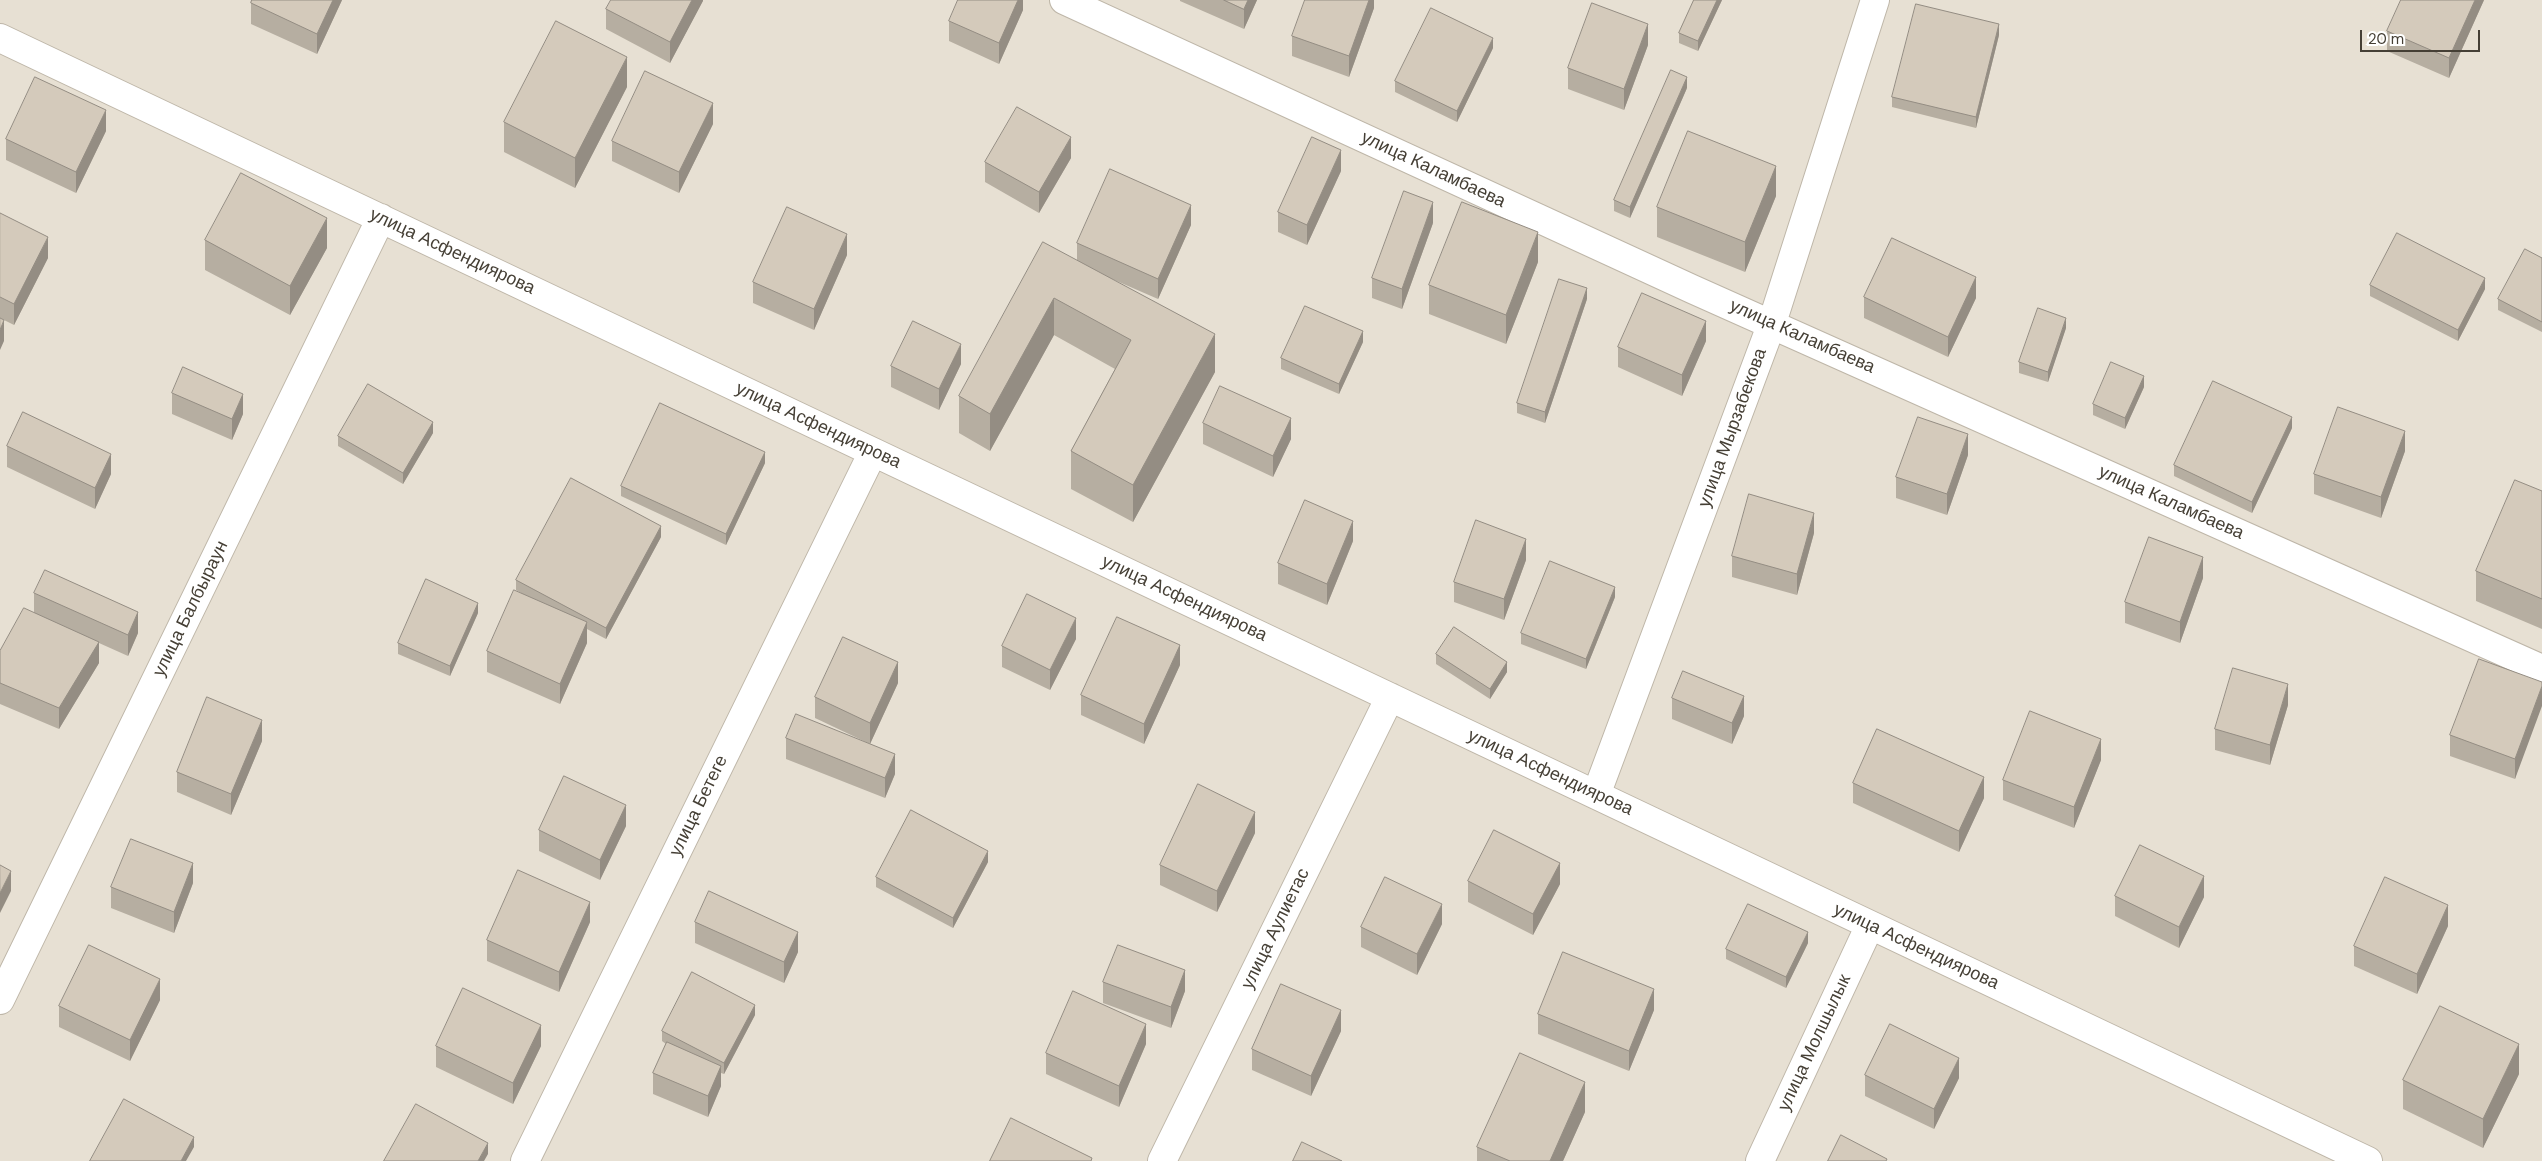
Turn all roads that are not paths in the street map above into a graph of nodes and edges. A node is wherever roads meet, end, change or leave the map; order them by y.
1 (1064, 0) edge
2 (1875, 0) edge
3 (0, 38) edge
4 (381, 218) junction
5 (1772, 323) junction
6 (873, 452) junction
7 (2542, 670) edge
8 (1390, 697) junction
9 (1596, 795) junction
10 (1870, 925) junction
11 (0, 1000) edge
12 (2360, 1159) edge
13 (525, 1161) edge
14 (1162, 1161) edge
15 (1760, 1161) edge

1 - 5 street, улица Каламбаева
2 - 5 street, улица Мырзабекова
3 - 4 street, улица Асфендиярова
4 - 6 street, улица Асфендиярова
4 - 11 street, улица Балбыраун
5 - 7 street, улица Каламбаева
5 - 9 street, улица Мырзабекова
6 - 8 street, улица Асфендиярова
6 - 13 street, улица Бетеге
8 - 9 street, улица Асфендиярова
8 - 14 street, улица Аулиетас
9 - 10 street, улица Асфендиярова
10 - 12 street, улица Асфендиярова
10 - 15 street, улица Молшылык

